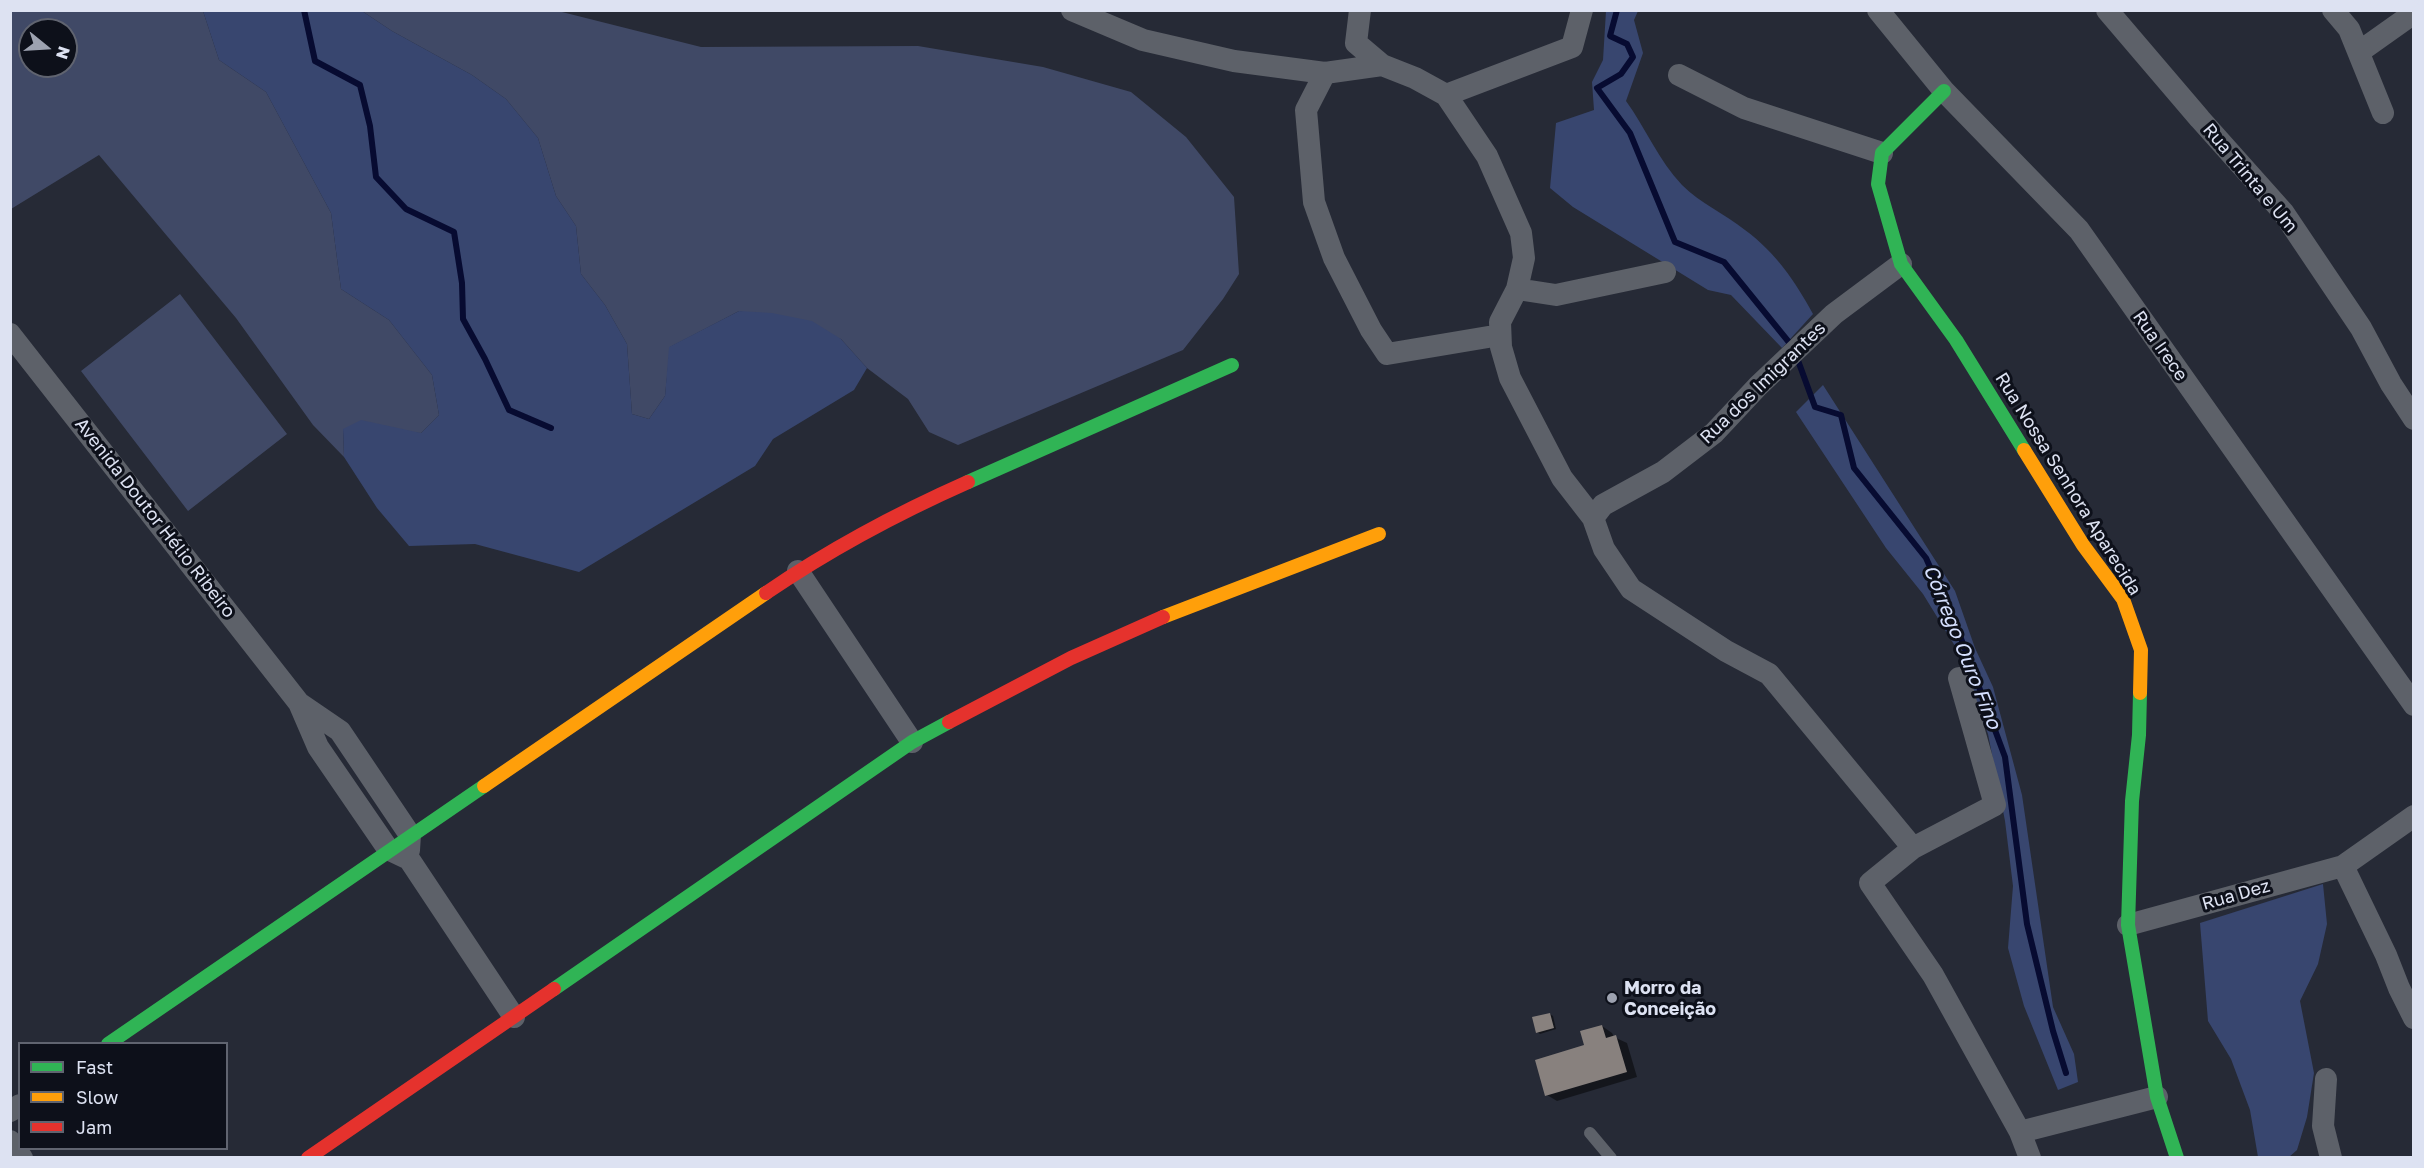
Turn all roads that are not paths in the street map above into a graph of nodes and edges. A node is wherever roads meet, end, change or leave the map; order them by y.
1 (1072, 10) edge
2 (1360, 10) edge
3 (1582, 10) edge
4 (1878, 10) edge
5 (2107, 10) edge
6 (2333, 10) edge
7 (2414, 13) edge
8 (2359, 52) junction
9 (1382, 65) junction
10 (1325, 73) junction
11 (1679, 75) dead end
12 (1944, 91) junction
13 (1446, 95) junction
14 (2383, 113) dead end
15 (1882, 153) junction
16 (1901, 264) junction
17 (1665, 272) dead end
18 (1517, 289) junction
19 (10, 334) edge
20 (1500, 335) junction
21 (1232, 365) dead end
22 (2402, 384) edge
23 (2414, 419) edge
24 (1593, 518) junction
25 (1379, 534) dead end
26 (798, 571) junction
27 (1959, 678) dead end
28 (299, 703) junction
29 (2414, 705) edge
30 (912, 742) junction
31 (2414, 816) edge
32 (410, 835) junction
33 (1913, 848) junction
34 (399, 854) junction
35 (2343, 866) junction
36 (2128, 925) junction
37 (514, 1017) junction
38 (2414, 1018) edge
39 (111, 1042) edge
40 (2326, 1079) dead end
41 (2157, 1097) junction
42 (1590, 1132) dead end
43 (2020, 1132) junction
44 (10, 1141) edge
45 (22, 1158) edge
46 (308, 1158) edge
47 (1611, 1158) edge
48 (2030, 1158) edge
49 (2177, 1158) edge
50 (2331, 1158) edge

1 - 10 street
2 - 9 street
3 - 13 street
4 - 12 street, Rua Irece
5 - 22 street, Rua Trinta e Um
6 - 8 street
7 - 8 street
8 - 14 street
9 - 10 street
9 - 13 street
10 - 20 street
11 - 15 street
12 - 15 street
12 - 29 street, Rua Irece
13 - 18 street
15 - 16 street, Rua Nossa Senhora Aparecida
16 - 24 street, Rua dos Imigrantes
16 - 36 street, Rua Nossa Senhora Aparecida
17 - 18 street
18 - 20 street
19 - 28 street, Avenida Doutor Hélio Ribeiro
20 - 24 street
21 - 26 street
22 - 23 street, Rua Trinta e Um
24 - 33 street
25 - 30 street
26 - 30 street
26 - 32 street
27 - 33 street
28 - 32 street
28 - 34 street
30 - 37 street
31 - 35 street, Rua Dez
32 - 34 street
33 - 43 street
34 - 37 street
34 - 39 street
35 - 36 street, Rua Dez
35 - 38 street
36 - 41 street, Rua Nossa Senhora Aparecida
37 - 46 street
40 - 50 street
41 - 43 street
41 - 49 street, Rua Nossa Senhora Aparecida
42 - 47 lane
43 - 48 street
44 - 45 street

